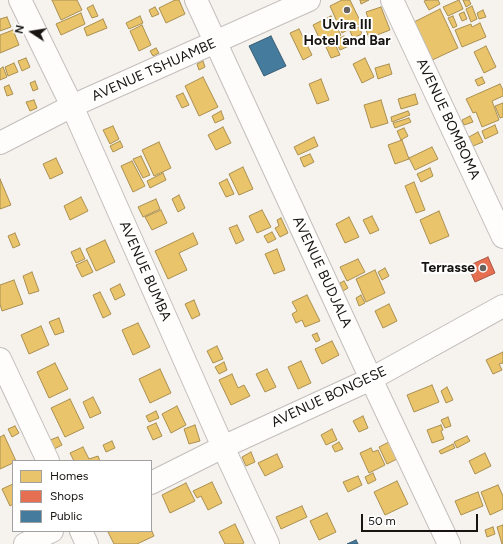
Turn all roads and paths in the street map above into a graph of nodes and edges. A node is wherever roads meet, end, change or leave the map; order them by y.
1 (20, 0) edge
2 (196, 0) edge
3 (309, 0) edge
4 (392, 0) edge
5 (215, 42) junction
6 (72, 106) junction
7 (0, 143) edge
8 (503, 238) edge
9 (503, 306) edge
10 (0, 359) edge
11 (371, 379) junction
12 (223, 447) junction
13 (48, 460) edge
14 (152, 482) edge
15 (50, 532) edge
16 (80, 532) edge
17 (25, 544) edge
18 (86, 544) edge
19 (268, 544) edge
20 (449, 544) edge

1 - 6 street, AVENUE BUMBA
2 - 5 street, AVENUE BUDJALA
3 - 5 street, AVENUE TSHUAMBE
4 - 8 street, AVENUE BOMBOMA
5 - 6 street, AVENUE TSHUAMBE
5 - 11 street, AVENUE BUDJALA
6 - 7 street, AVENUE TSHUAMBE
6 - 12 street, AVENUE BUMBA
9 - 11 street, AVENUE BONGESE
10 - 13 street
11 - 12 street, AVENUE BONGESE
11 - 20 street, AVENUE BUDJALA
12 - 14 street, AVENUE BONGESE
12 - 19 street, AVENUE BUMBA
15 - 17 street
16 - 18 street

